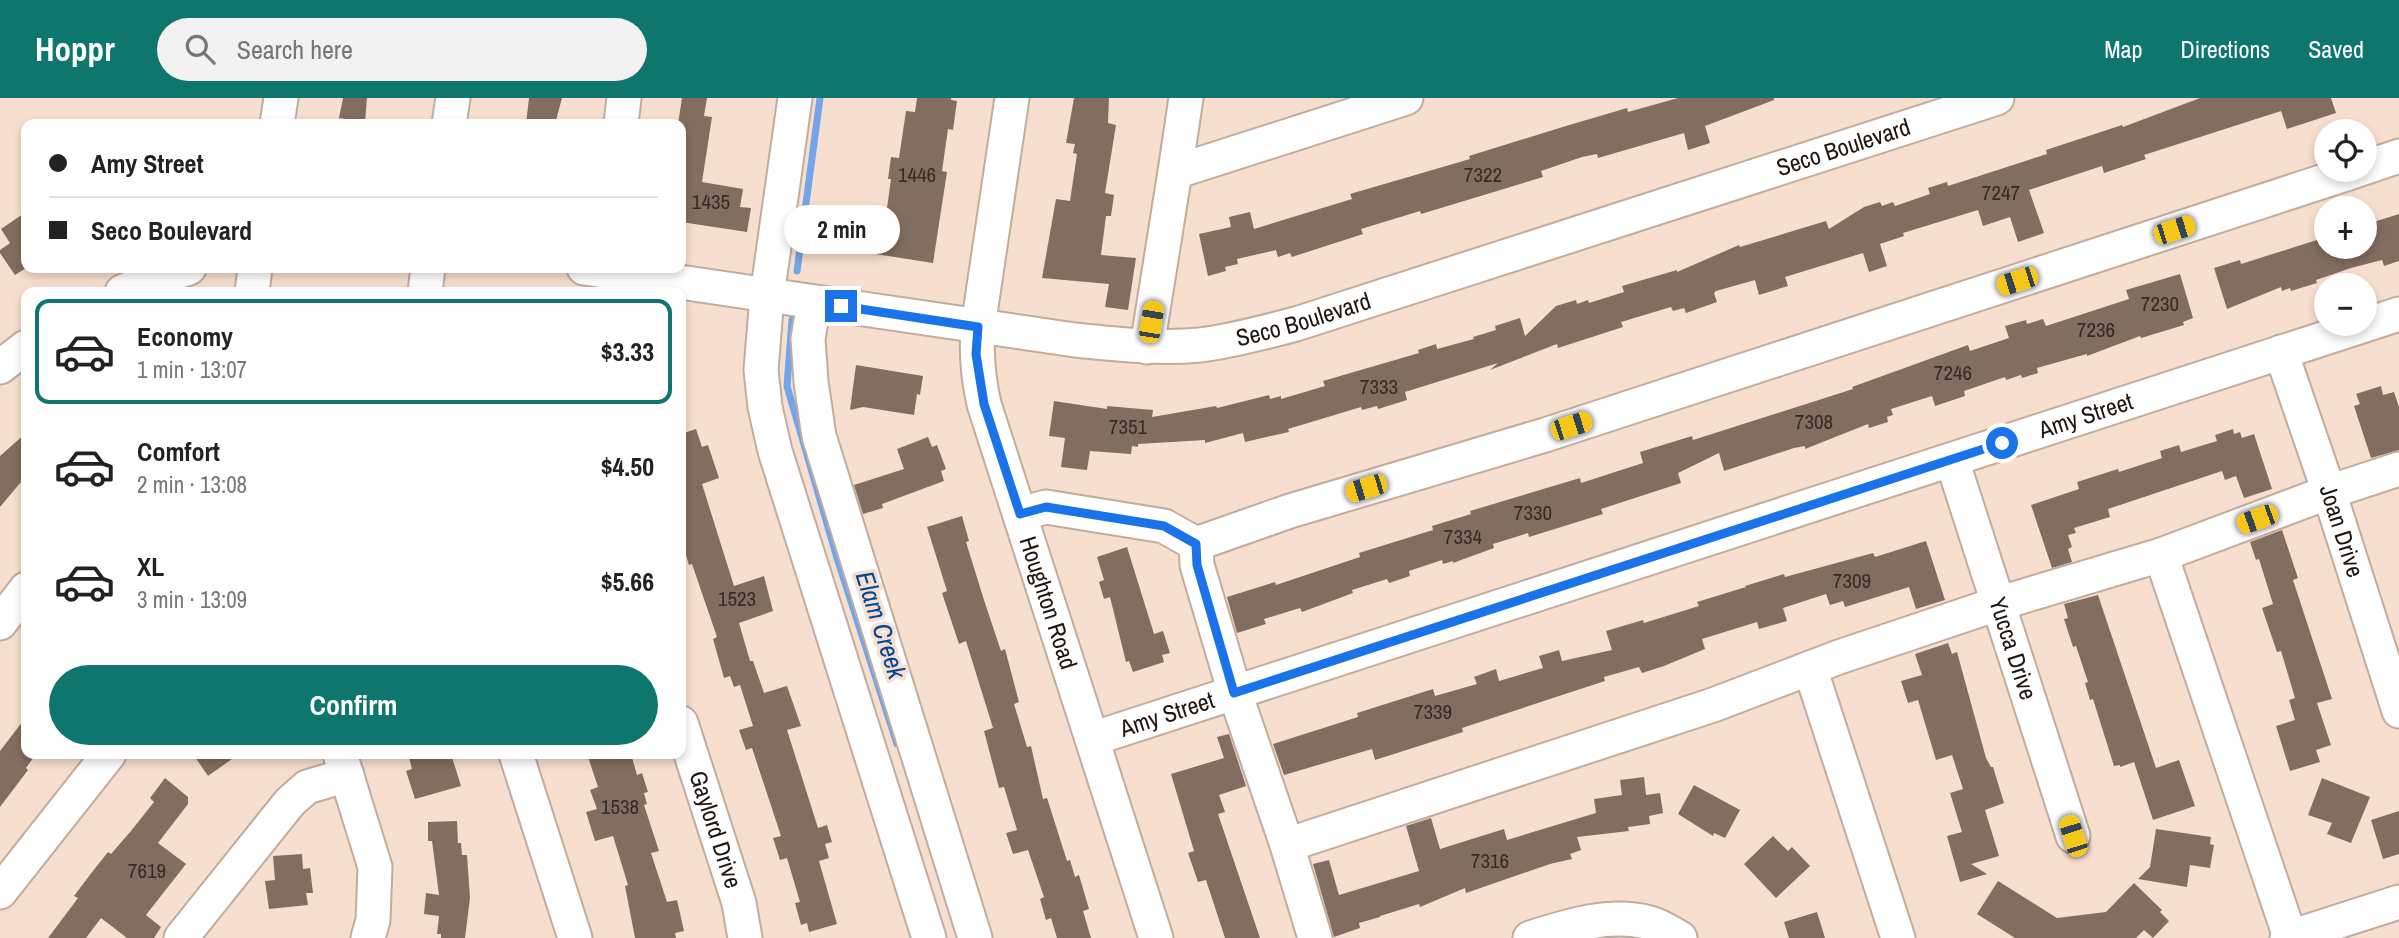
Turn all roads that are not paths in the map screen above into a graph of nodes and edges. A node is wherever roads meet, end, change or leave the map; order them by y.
1 (281, 98) edge
2 (453, 98) edge
3 (624, 98) edge
4 (795, 98) edge
5 (1012, 98) edge
6 (1186, 98) edge
7 (1406, 98) edge
8 (1997, 98) edge
9 (278, 119) edge
10 (450, 119) edge
11 (622, 119) edge
12 (2399, 156) edge
13 (2377, 163) edge
14 (1175, 172) junction
15 (2320, 182) edge
16 (173, 273) edge
17 (596, 274) edge
18 (134, 287) edge
19 (767, 296) junction
20 (814, 302) junction
21 (2399, 314) edge
22 (978, 327) junction
23 (1147, 347) junction
24 (21, 351) edge
25 (2281, 352) junction
26 (0, 367) edge
27 (1952, 460) junction
28 (2399, 469) edge
29 (2329, 492) junction
30 (1020, 514) junction
31 (1196, 544) junction
32 (2161, 555) junction
33 (21, 596) edge
34 (1997, 604) junction
35 (0, 623) edge
36 (1810, 668) junction
37 (1234, 693) junction
38 (2399, 711) edge
39 (686, 739) edge
40 (1092, 739) junction
41 (105, 759) edge
42 (518, 759) edge
43 (343, 765) edge
44 (2073, 836) dead end
45 (1287, 845) junction
46 (0, 892) edge
47 (2399, 902) edge
48 (2288, 937) edge
49 (181, 938) edge
50 (368, 938) edge
51 (575, 938) edge
52 (745, 938) edge
53 (929, 938) edge
54 (975, 938) edge
55 (1156, 938) edge
56 (1315, 938) edge
57 (1530, 938) edge
58 (1680, 938) edge
59 (1898, 938) edge

1 - 9 street
2 - 10 street
3 - 11 street
4 - 19 street
5 - 22 street, Houghton Road
6 - 14 street
7 - 14 street
8 - 23 street, Seco Boulevard
12 - 13 street
14 - 23 street
15 - 31 street
16 - 18 street
17 - 19 street, Seco Boulevard
19 - 20 street, Seco Boulevard
19 - 53 street
20 - 22 street, Seco Boulevard
20 - 54 street
21 - 25 street, Amy Street
22 - 23 street, Seco Boulevard
22 - 30 street, Houghton Road
24 - 26 street
25 - 27 street, Amy Street
25 - 29 street, Joan Drive
27 - 34 street, Yucca Drive
27 - 37 street, Amy Street
28 - 29 street
29 - 32 street
29 - 38 street, Joan Drive
30 - 31 street
30 - 40 street, Houghton Road
31 - 37 street
32 - 34 street
32 - 48 street
33 - 35 street
34 - 36 street
34 - 44 street, Yucca Drive
36 - 45 street
36 - 59 street
37 - 40 street, Amy Street
37 - 45 street
39 - 52 street, Gaylord Drive
40 - 55 street, Houghton Road
41 - 46 street
42 - 51 street
43 - 49 street
43 - 50 street
45 - 56 street
47 - 48 street
57 - 58 street

